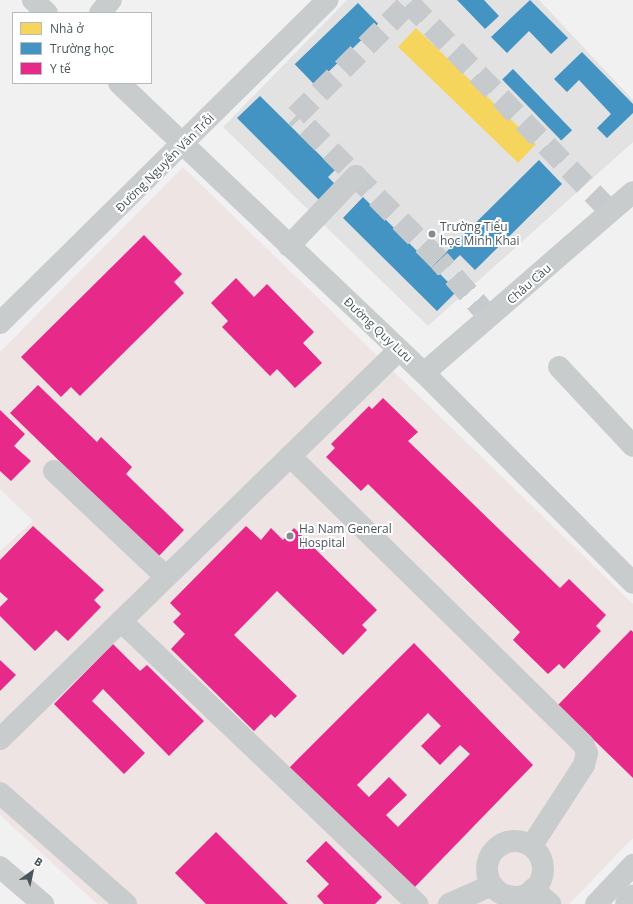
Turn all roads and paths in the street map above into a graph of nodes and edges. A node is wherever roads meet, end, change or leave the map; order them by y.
1 (33, 0) edge
2 (111, 0) edge
3 (327, 0) edge
4 (46, 12) edge
5 (101, 12) edge
6 (120, 84) edge
7 (183, 146) junction
8 (356, 176) dead end
9 (633, 192) edge
10 (289, 246) junction
11 (0, 323) edge
12 (399, 350) junction
13 (559, 367) dead end
14 (424, 373) junction
15 (633, 446) edge
16 (290, 456) junction
17 (54, 471) dead end
18 (166, 577) junction
19 (633, 583) edge
20 (121, 621) junction
21 (0, 739) edge
22 (0, 793) edge
23 (532, 845) junction
24 (633, 864) edge
25 (0, 867) edge
26 (490, 886) junction
27 (533, 889) junction
28 (633, 896) edge
29 (607, 900) edge
30 (43, 904) edge
31 (126, 904) edge
32 (417, 904) edge
33 (449, 904) edge
34 (550, 904) edge
35 (626, 904) edge

1 - 4 street
2 - 5 street
3 - 7 street, Đường Nguyễn Văn Trỗi
6 - 7 street, Đường Quy Lưu
7 - 10 street, Đường Quy Lưu
7 - 11 street, Đường Nguyễn Văn Trỗi
8 - 10 street
9 - 14 street, Châu Cầu
10 - 12 street, Đường Quy Lưu
12 - 14 street, Đường Quy Lưu
12 - 16 street
13 - 15 street
14 - 19 street, Đường Quy Lưu
16 - 18 street
16 - 23 street
17 - 18 street
18 - 20 street
20 - 21 street
20 - 32 street
22 - 31 street
23 - 26 street
23 - 27 street
24 - 29 street
25 - 30 street
26 - 27 street
26 - 33 street
27 - 34 street
28 - 35 street

